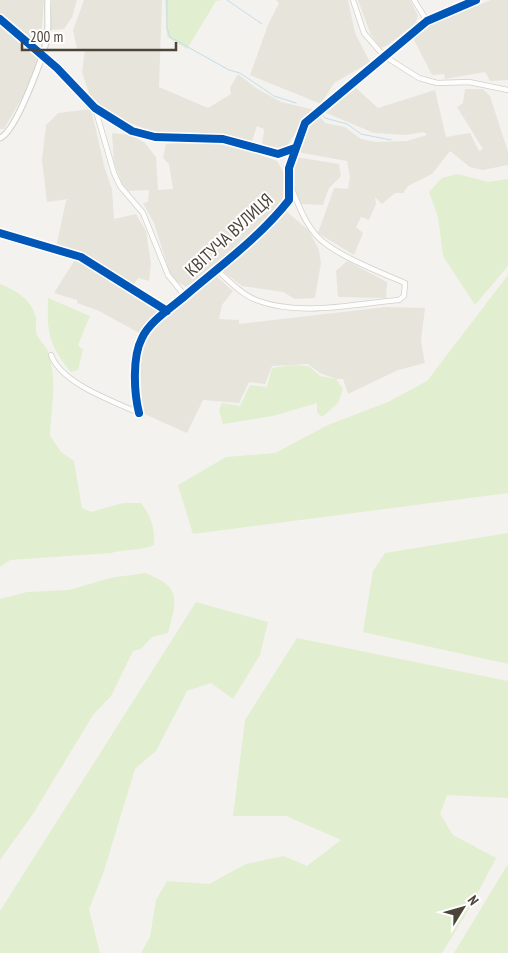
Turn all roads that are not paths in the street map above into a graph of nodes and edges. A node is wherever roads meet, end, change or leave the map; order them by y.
1 (48, 0) edge
2 (353, 0) edge
3 (414, 0) edge
4 (476, 0) edge
5 (0, 19) edge
6 (426, 21) junction
7 (42, 55) junction
8 (384, 56) junction
9 (508, 90) edge
10 (95, 108) junction
11 (0, 138) edge
12 (295, 148) junction
13 (290, 186) junction
14 (0, 233) edge
15 (216, 269) junction
16 (185, 296) junction
17 (167, 311) junction
18 (51, 355) dead end

1 - 7 street
2 - 8 street
3 - 6 street
4 - 6 street, КВІТУЧА ВУЛИЦЯ
5 - 7 street
6 - 8 street, КВІТУЧА ВУЛИЦЯ
7 - 10 street
7 - 11 street
8 - 9 street
8 - 12 street, КВІТУЧА ВУЛИЦЯ
10 - 12 street
10 - 16 street
12 - 13 street, КВІТУЧА ВУЛИЦЯ
13 - 15 street, КВІТУЧА ВУЛИЦЯ
13 - 15 street
14 - 17 street
15 - 16 street, КВІТУЧА ВУЛИЦЯ
16 - 17 street, КВІТУЧА ВУЛИЦЯ
17 - 18 street, КВІТУЧА ВУЛИЦЯ

